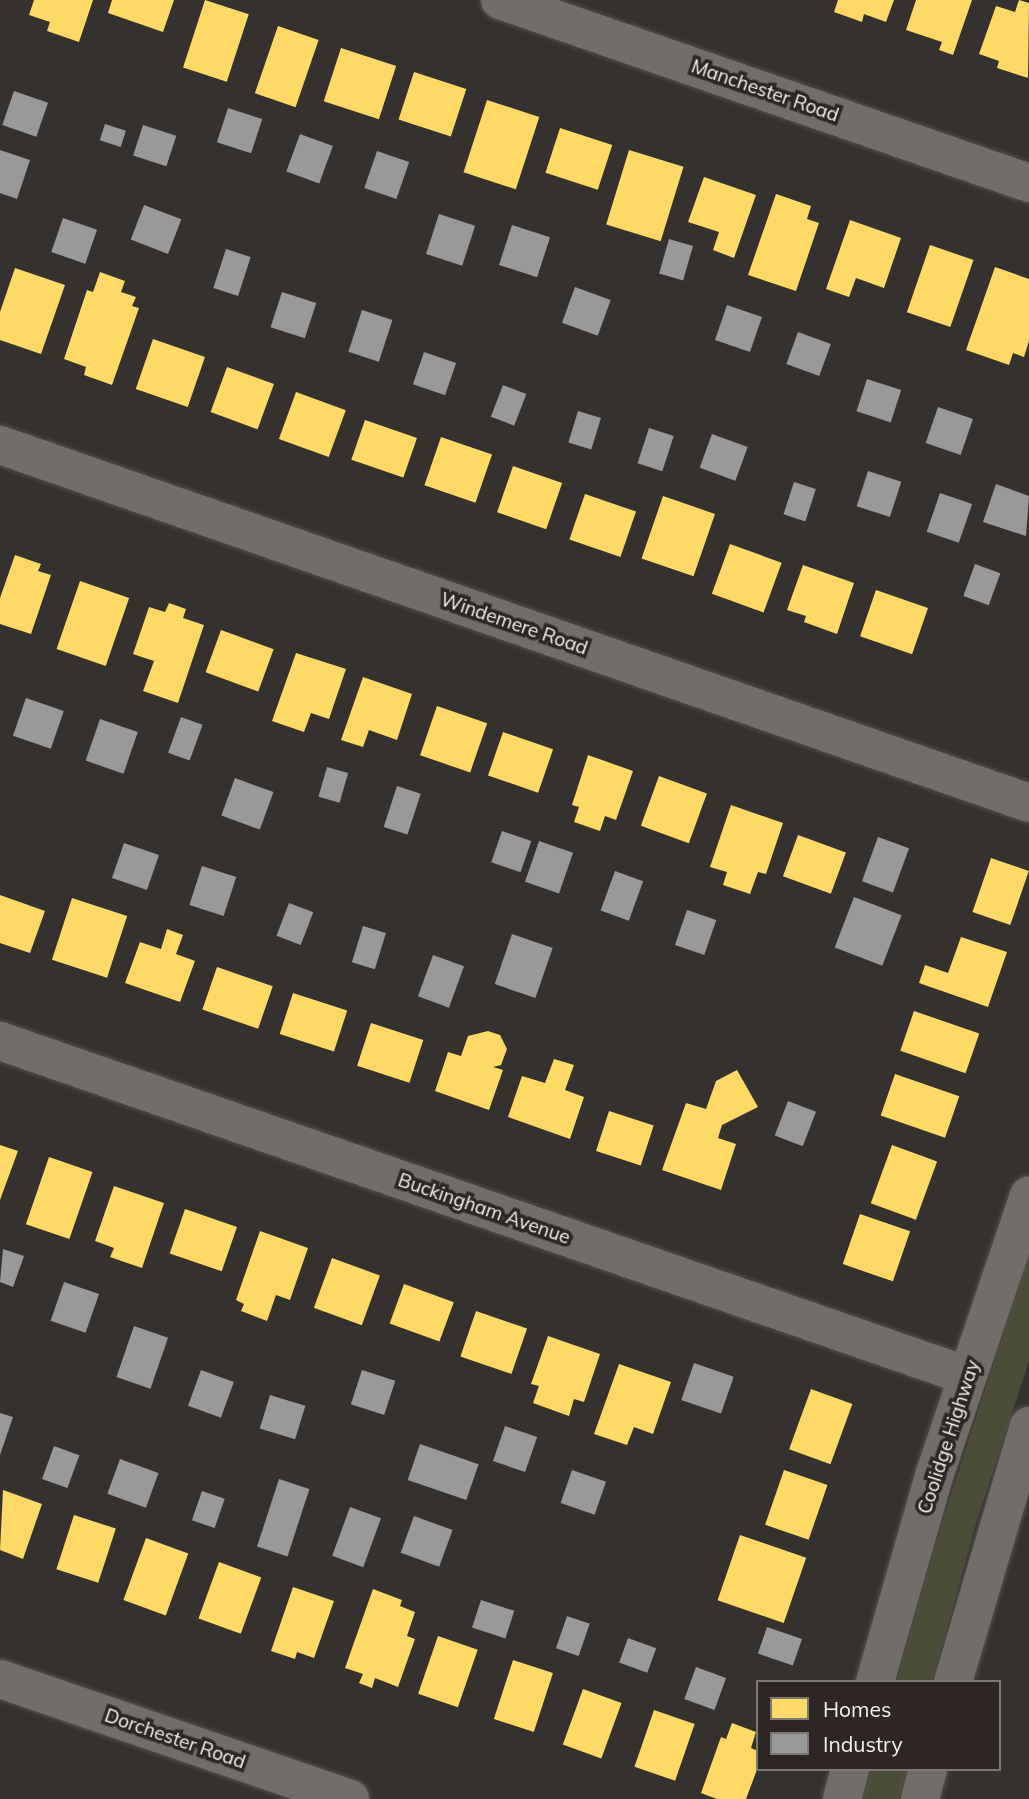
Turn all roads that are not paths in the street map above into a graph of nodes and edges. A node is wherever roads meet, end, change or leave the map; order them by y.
1 (500, 0) edge
2 (1029, 183) edge
3 (0, 445) edge
4 (1029, 803) edge
5 (0, 1041) edge
6 (1029, 1195) edge
7 (968, 1376) junction
8 (1029, 1426) edge
9 (0, 1679) edge
10 (876, 1680) edge
11 (954, 1680) edge
12 (849, 1771) edge
13 (927, 1771) edge
14 (350, 1799) edge
15 (842, 1799) edge
16 (920, 1799) edge

1 - 2 street, Manchester Road
3 - 4 street, Windemere Road
5 - 7 street, Buckingham Avenue
6 - 7 main road, Coolidge Highway
7 - 10 main road, Coolidge Highway
8 - 11 main road
9 - 14 street, Dorchester Road
12 - 15 main road
13 - 16 main road

